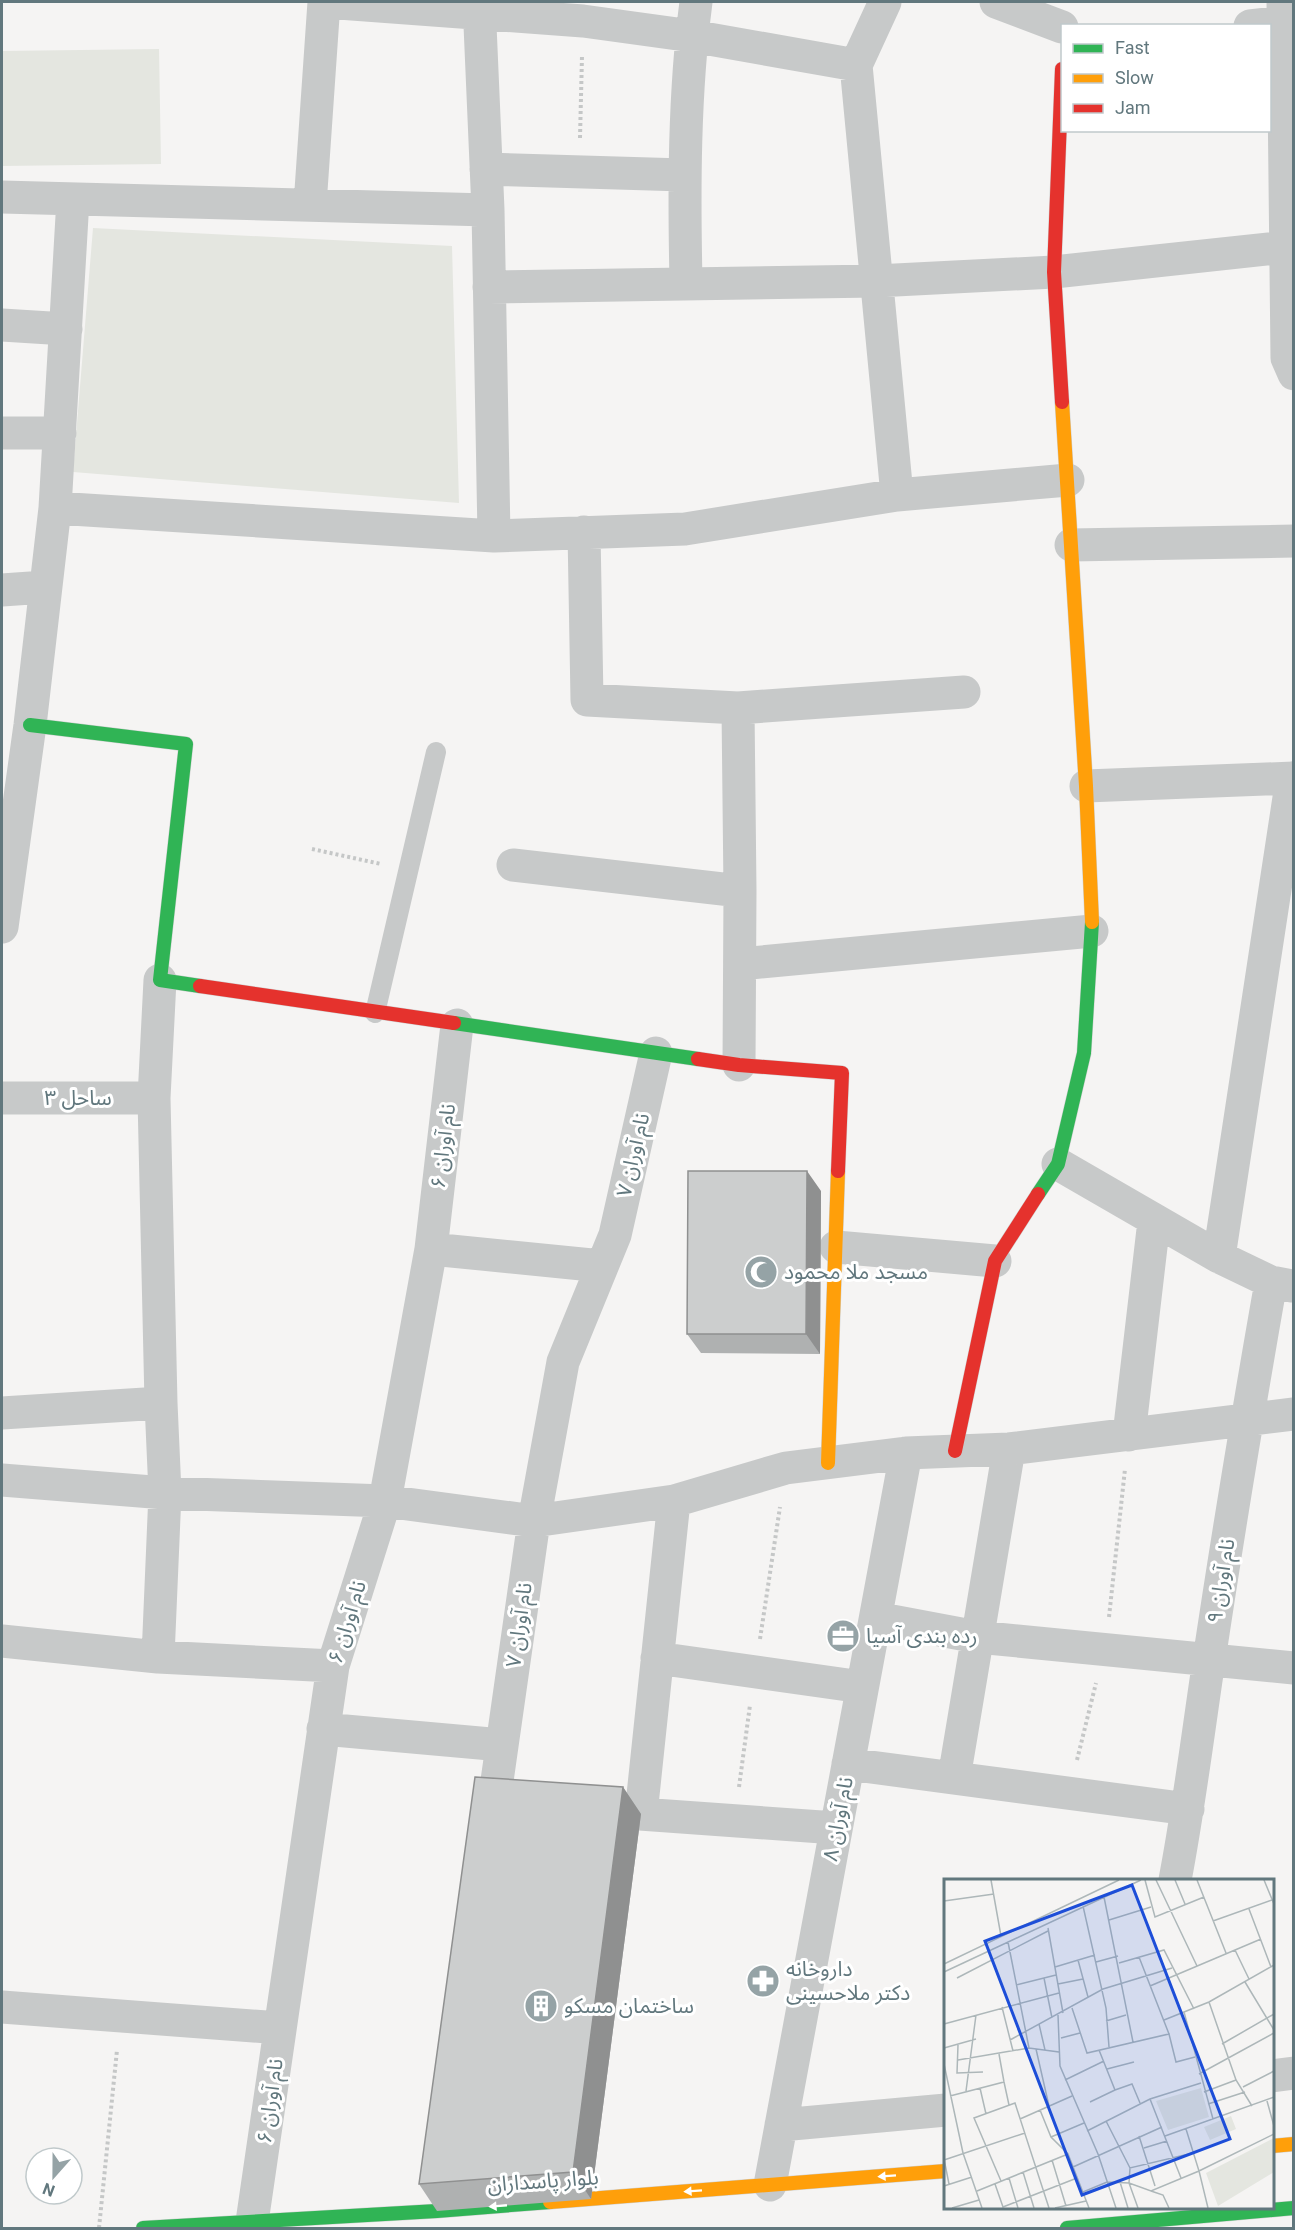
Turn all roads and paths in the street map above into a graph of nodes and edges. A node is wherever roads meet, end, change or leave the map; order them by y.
1 (325, 2) edge
2 (696, 2) edge
3 (885, 2) edge
4 (996, 2) edge
5 (1066, 2) edge
6 (479, 7) edge
7 (1283, 12) edge
8 (583, 21) junction
9 (1063, 24) edge
10 (1255, 24) edge
11 (1061, 25) edge
12 (692, 36) junction
13 (856, 65) junction
14 (1061, 94) edge
15 (1289, 151) edge
16 (486, 169) junction
17 (579, 172) junction
18 (684, 175) junction
19 (2, 197) edge
20 (73, 199) junction
21 (310, 205) junction
22 (488, 210) junction
23 (1286, 247) junction
24 (1054, 273) junction
25 (876, 281) junction
26 (686, 282) junction
27 (489, 287) junction
28 (2, 325) edge
29 (66, 329) junction
30 (1291, 363) edge
31 (2, 433) edge
32 (60, 433) junction
33 (1068, 480) junction
34 (897, 495) junction
35 (55, 508) junction
36 (584, 532) junction
37 (494, 536) junction
38 (1293, 541) edge
39 (1071, 545) junction
40 (45, 587) junction
41 (2, 590) edge
42 (964, 692) dead end
43 (738, 708) junction
44 (30, 725) junction
45 (436, 752) dead end
46 (1292, 778) edge
47 (1086, 786) junction
48 (312, 849) dead end
49 (513, 864) dead end
50 (408, 870) junction
51 (740, 891) junction
52 (2, 927) edge
53 (1092, 931) junction
54 (740, 964) junction
55 (160, 980) junction
56 (375, 1013) junction
57 (457, 1025) junction
58 (656, 1053) junction
59 (739, 1065) junction
60 (2, 1098) edge
61 (154, 1098) junction
62 (1058, 1164) junction
63 (1154, 1221) junction
64 (836, 1247) junction
65 (431, 1249) junction
66 (1219, 1257) junction
67 (995, 1261) junction
68 (602, 1266) junction
69 (1282, 1284) edge
70 (160, 1403) junction
71 (2, 1413) edge
72 (1293, 1414) edge
73 (1247, 1419) junction
74 (1129, 1435) junction
75 (1009, 1449) junction
76 (955, 1451) junction
77 (906, 1453) junction
78 (828, 1463) junction
79 (2, 1480) edge
80 (165, 1493) junction
81 (674, 1500) junction
82 (385, 1502) junction
83 (534, 1521) junction
84 (876, 1618) junction
85 (977, 1637) junction
86 (2, 1641) edge
87 (158, 1657) junction
88 (657, 1658) junction
89 (1209, 1661) junction
90 (333, 1666) junction
91 (1293, 1668) edge
92 (862, 1687) junction
93 (323, 1729) junction
94 (502, 1745) junction
95 (848, 1764) junction
96 (954, 1778) junction
97 (494, 1803) junction
98 (528, 1806) edge
99 (573, 1809) edge
100 (1188, 1809) junction
101 (641, 1814) junction
102 (836, 1828) junction
103 (488, 1850) edge
104 (1175, 1879) edge
105 (2, 2007) edge
106 (120, 2017) junction
107 (280, 2028) junction
108 (1293, 2073) edge
109 (1274, 2076) edge
110 (944, 2110) edge
111 (781, 2125) junction
112 (1293, 2144) edge
113 (1274, 2146) edge
114 (944, 2171) edge
115 (442, 2176) edge
116 (770, 2185) junction
117 (1293, 2208) edge
118 (437, 2211) junction
119 (252, 2222) junction
120 (1155, 2225) edge
121 (99, 2229) edge
122 (143, 2229) edge
123 (1067, 2229) edge

1 - 6 street
1 - 21 street
2 - 12 street
3 - 13 street
4 - 11 street
5 - 9 street
6 - 8 street
6 - 16 street
7 - 10 street
7 - 15 street
8 - 12 street
8 - 17 path
12 - 13 street
12 - 18 street
13 - 25 street
14 - 24 main road
15 - 23 street
16 - 17 street
16 - 22 street
17 - 18 street
18 - 26 street
19 - 20 street
20 - 21 street
20 - 29 street
21 - 22 street
22 - 27 street
23 - 24 street
23 - 30 street
24 - 25 street
24 - 33 main road
25 - 26 street
25 - 34 street
26 - 27 street
27 - 37 street
28 - 29 street
29 - 32 street
31 - 32 street
32 - 35 street
33 - 34 street
33 - 39 main road
34 - 36 street
35 - 37 street
35 - 40 street
36 - 37 street
36 - 43 street
38 - 39 street
39 - 47 main road
40 - 41 street
40 - 44 street
42 - 43 street
43 - 51 street
44 - 52 street
44 - 55 main road
45 - 50 lane
46 - 47 street
46 - 66 street
47 - 53 main road
48 - 50 path
49 - 51 street
50 - 56 lane
51 - 54 street
53 - 54 street
53 - 62 main road
54 - 59 street
55 - 56 main road
55 - 61 street
56 - 57 main road
57 - 58 main road
57 - 65 street, نام آوران ۶
58 - 59 main road
58 - 68 street, نام آوران ۷
59 - 64 main road
60 - 61 street, ساحل ۳
61 - 70 street
62 - 63 street
62 - 67 main road
63 - 66 street
63 - 74 street
64 - 67 street
64 - 78 main road
65 - 68 street
65 - 82 street, نام آوران ۶
66 - 69 street
67 - 76 main road
68 - 83 street, نام آوران ۷
69 - 73 street, نام آوران ۹
70 - 71 street
70 - 80 street
72 - 73 street
73 - 74 street
73 - 89 street, نام آوران ۹
74 - 75 street
75 - 76 street
75 - 85 street
76 - 77 street
77 - 78 street
77 - 84 street, نام آوران ۸
78 - 81 street
79 - 80 street
80 - 82 street
80 - 87 street
81 - 83 street
81 - 88 street
82 - 83 street
82 - 90 street, نام آوران ۶
83 - 94 street, نام آوران ۷
84 - 85 street
84 - 92 street, نام آوران ۸
85 - 89 street
85 - 96 street
86 - 87 street
87 - 90 street
88 - 92 street
88 - 101 street
89 - 91 street
89 - 100 street, نام آوران ۹
90 - 93 street, نام آوران ۶
92 - 95 street, نام آوران ۸
93 - 94 street
93 - 107 street, نام آوران ۶
94 - 97 street, نام آوران ۷
95 - 96 street
95 - 102 street, نام آوران ۸
96 - 100 street
97 - 98 street
97 - 103 street, نام آوران ۷
99 - 101 street
100 - 104 street, نام آوران ۹
101 - 102 street
102 - 111 street, نام آوران ۸
105 - 106 street
106 - 107 street
106 - 121 path
107 - 119 street, نام آوران ۶
108 - 109 street
110 - 111 street
111 - 116 street, نام آوران ۸
112 - 113 main road
114 -> 116 main road, بلوار پاسداران
115 - 118 street
116 -> 118 main road, بلوار پاسداران
117 - 120 main road
118 - 119 main road, بلوار پاسداران
119 - 122 main road, بلوار پاسداران
120 - 123 main road

